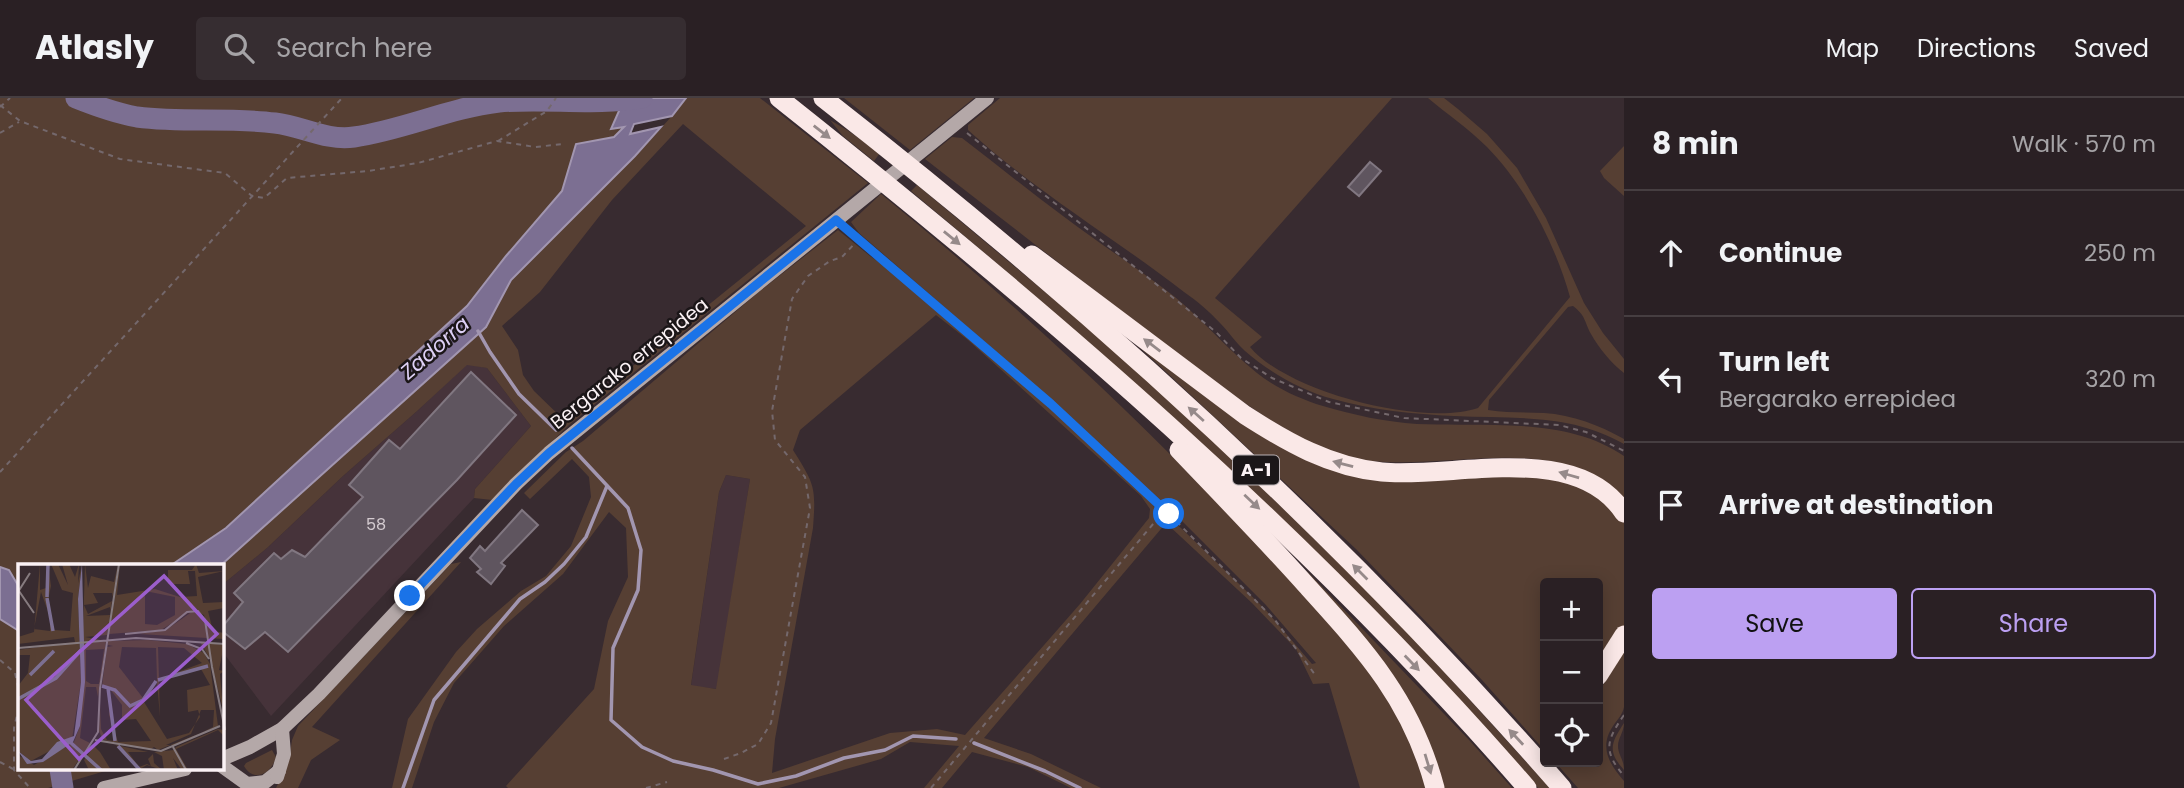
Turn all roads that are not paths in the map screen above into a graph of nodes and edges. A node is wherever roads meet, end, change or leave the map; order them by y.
1 (779, 98) edge
2 (823, 98) edge
3 (987, 98) edge
4 (925, 179) junction
5 (1076, 342) junction
6 (1624, 513) edge
7 (1624, 635) edge
8 (1603, 668) edge
9 (282, 729) junction
10 (224, 758) edge
11 (1540, 764) edge
12 (181, 770) edge
13 (279, 771) junction
14 (232, 777) edge
15 (104, 788) edge
16 (272, 788) edge
17 (1435, 788) edge
18 (1526, 788) edge
19 (1562, 788) edge

1 -> 5 highway, A-1
2 - 4 highway, A-1
3 - 9 street, Bergarako errepidea
6 -> 4 highway
19 -> 4 highway, A-1
5 -> 17 highway
5 -> 18 highway, A-1
7 - 8 highway
9 - 10 street, Bergarako errepidea
9 - 13 street
11 - 18 highway
12 - 15 street
13 - 14 street
13 - 16 street

